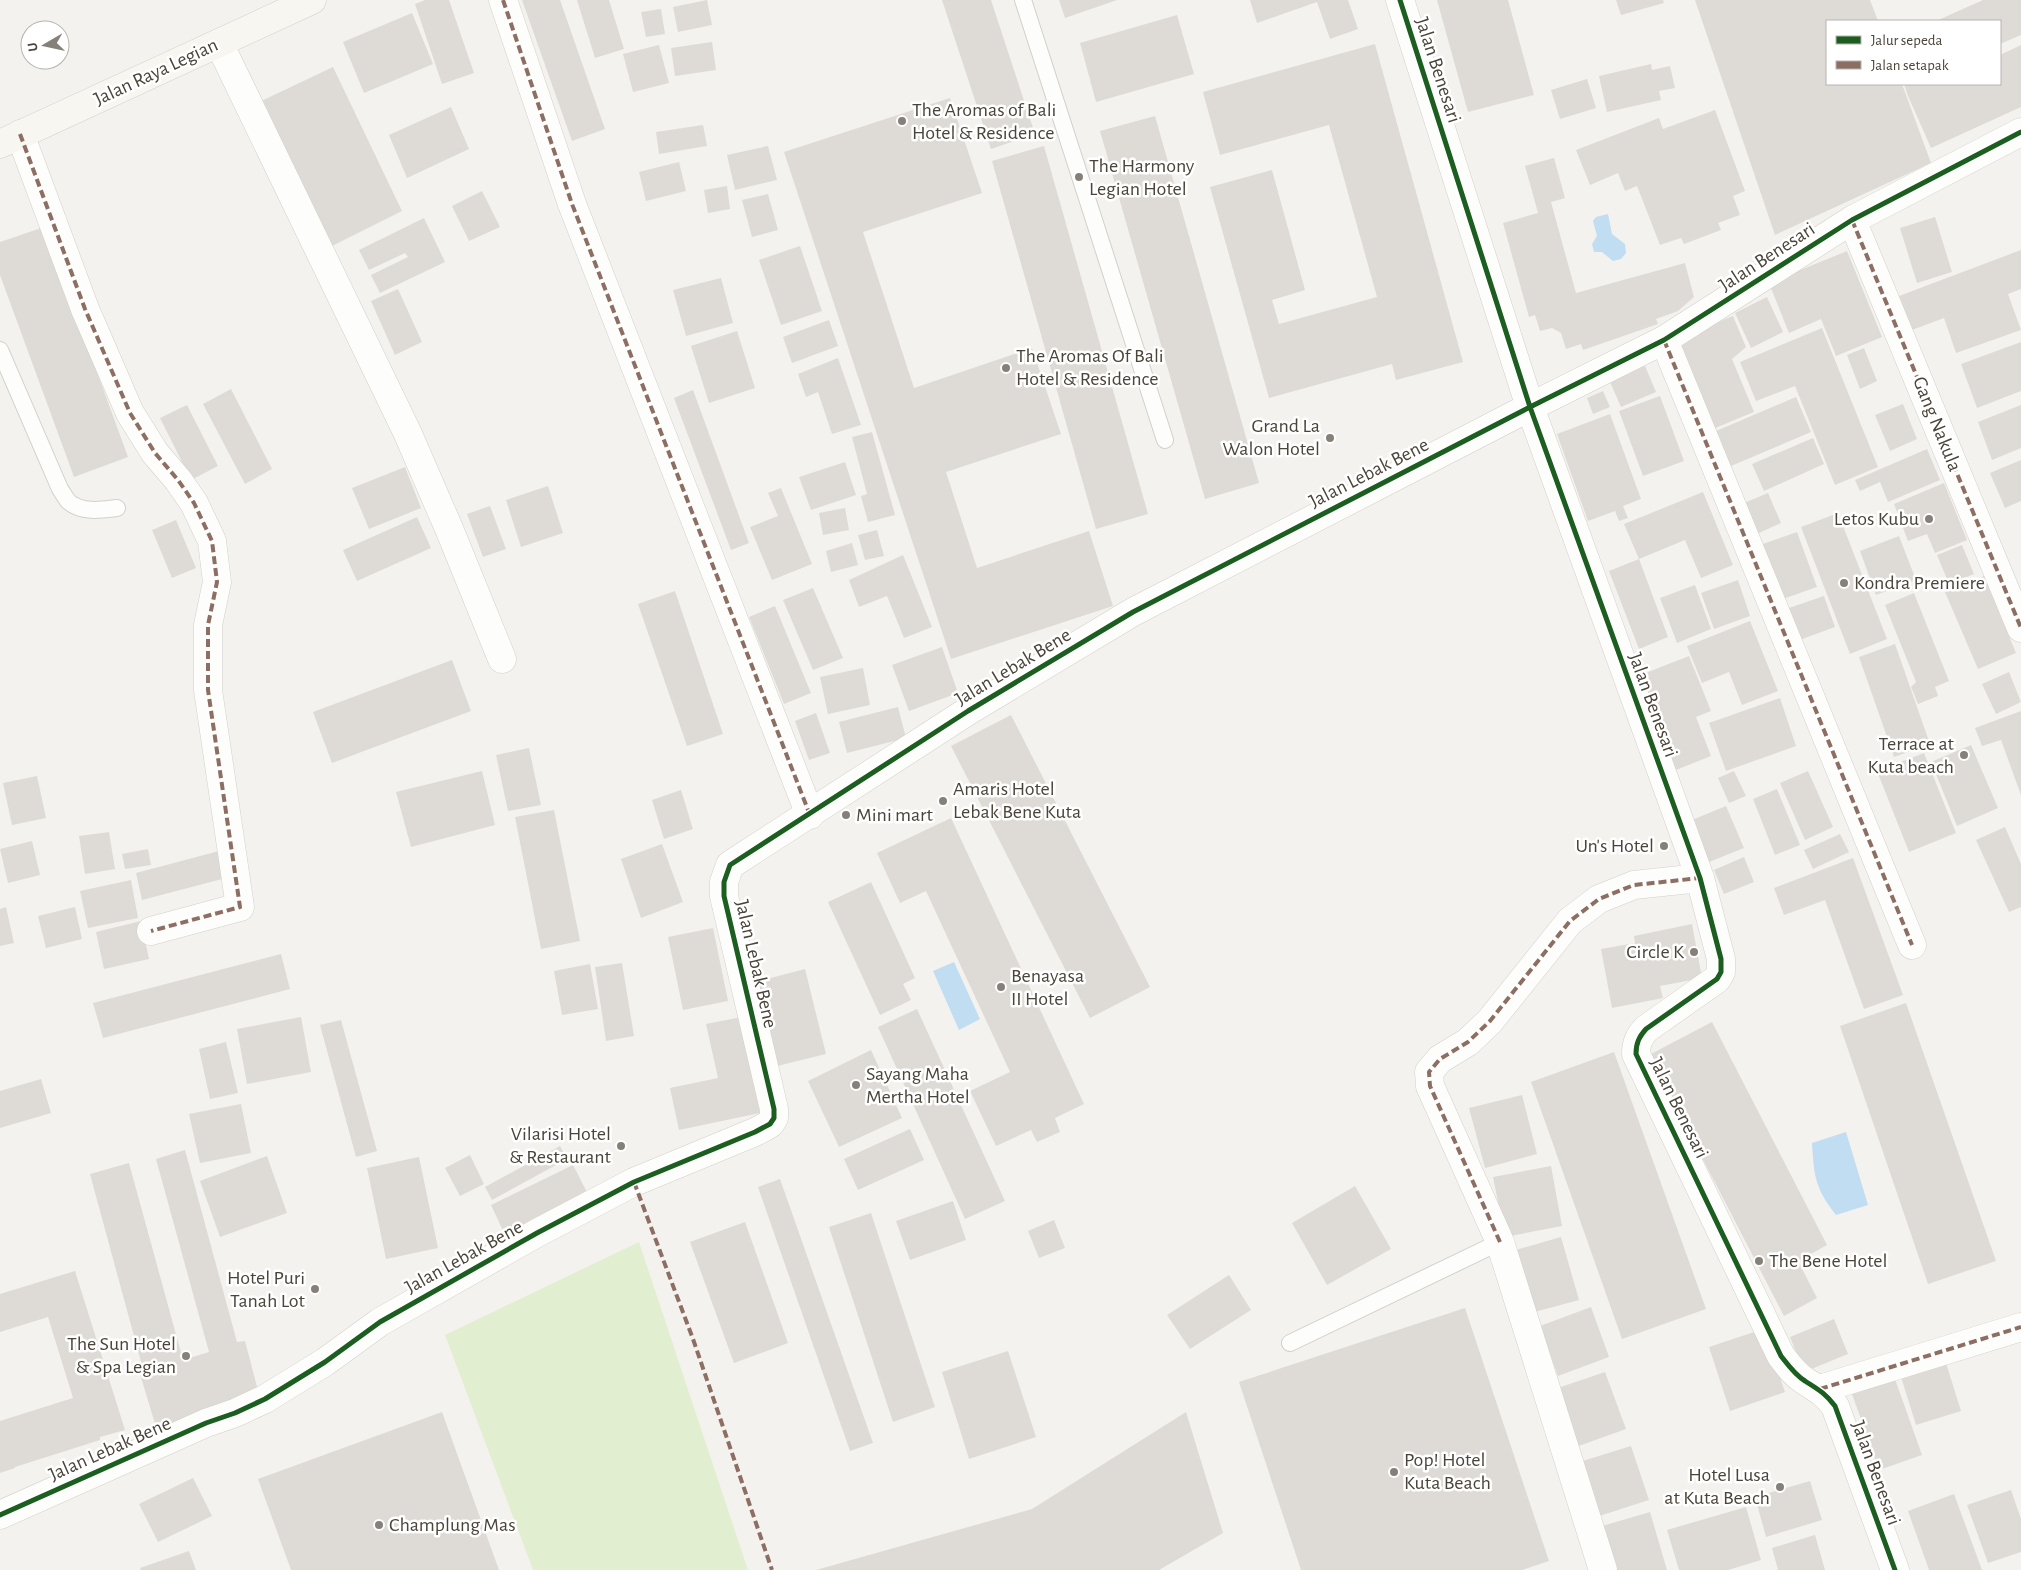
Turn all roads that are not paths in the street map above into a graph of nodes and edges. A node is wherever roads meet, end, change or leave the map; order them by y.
1 (312, 0) edge
2 (503, 0) edge
3 (1023, 0) edge
4 (1400, 0) edge
5 (219, 43) junction
6 (2021, 132) edge
7 (10, 139) edge
8 (1852, 220) junction
9 (1664, 340) junction
10 (0, 350) edge
11 (1530, 407) junction
12 (1165, 440) dead end
13 (117, 508) dead end
14 (2021, 628) edge
15 (502, 659) dead end
16 (810, 815) junction
17 (1700, 878) junction
18 (151, 931) dead end
19 (1912, 945) dead end
20 (1500, 1242) junction
21 (2021, 1327) edge
22 (1290, 1343) dead end
23 (1820, 1389) junction
24 (0, 1515) edge
25 (1603, 1570) edge
26 (1895, 1570) edge

1 - 5 main road, Jalan Raya Legian
2 - 16 street
3 - 12 lane
4 - 11 street, Jalan Benesari
5 - 7 main road, Jalan Raya Legian
5 - 15 street
6 - 8 street, Jalan Benesari
7 - 18 street
8 - 9 street, Jalan Benesari
8 - 14 street, Gang Nakula
9 - 11 street, Jalan Benesari
9 - 19 street
10 - 13 lane
11 - 16 street, Jalan Lebak Bene
11 - 17 street, Jalan Benesari
16 - 24 street, Jalan Lebak Bene
17 - 20 street
17 - 23 street, Jalan Benesari
20 - 22 lane
20 - 25 street
21 - 23 street
23 - 26 street, Jalan Benesari

